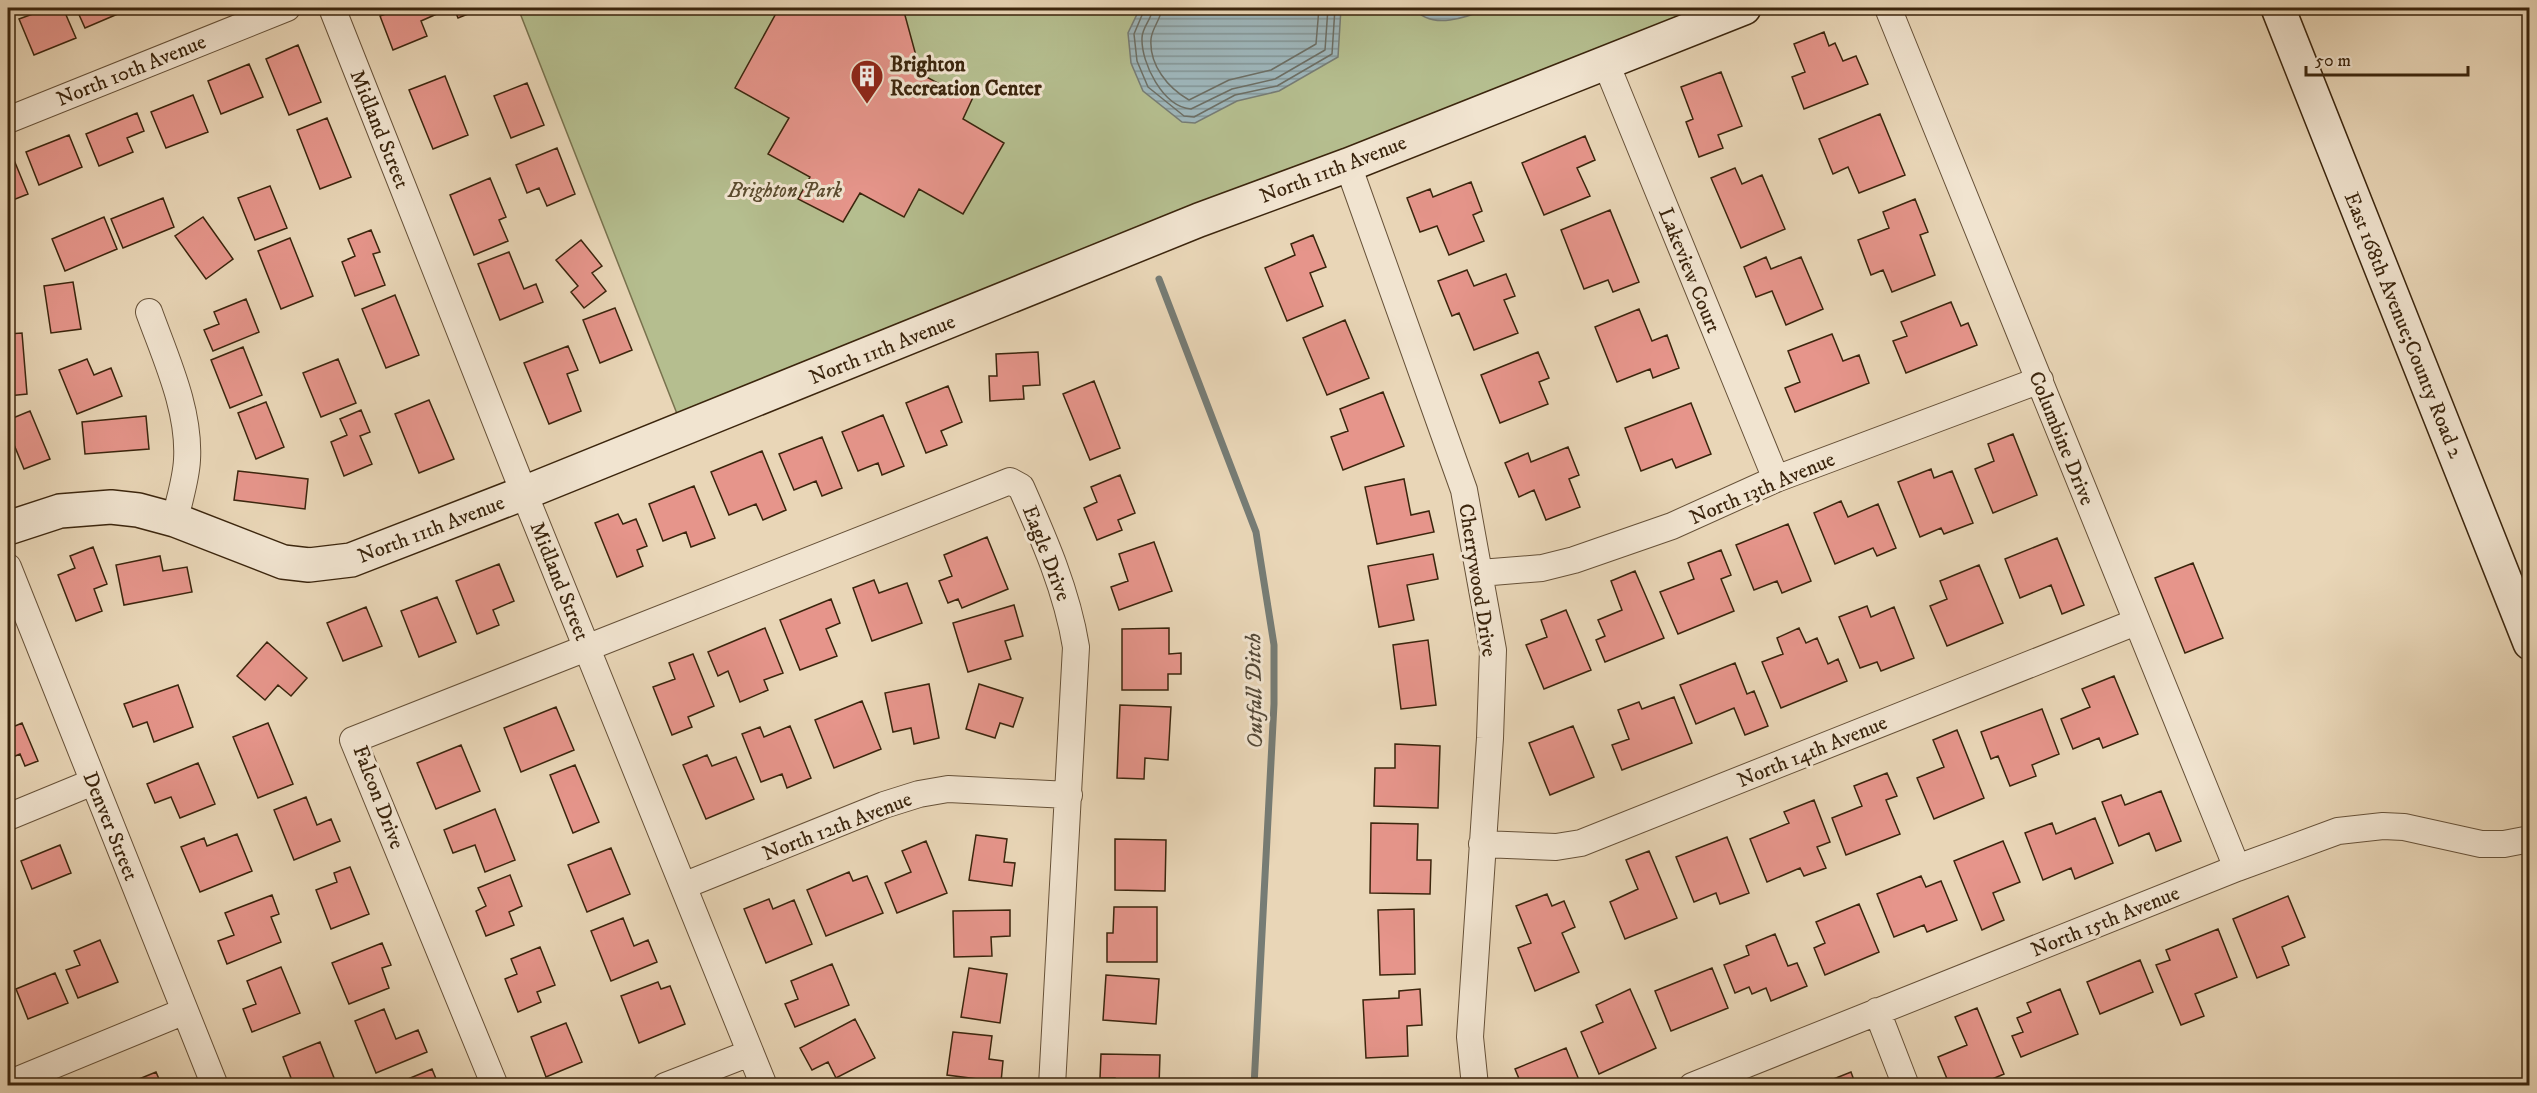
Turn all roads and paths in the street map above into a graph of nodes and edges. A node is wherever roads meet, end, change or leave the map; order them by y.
1 (287, 8) edge
2 (332, 8) edge
3 (1744, 8) edge
4 (1888, 8) edge
5 (2278, 8) edge
6 (1605, 61) junction
7 (9, 113) edge
8 (1348, 165) junction
9 (149, 312) dead end
10 (2040, 380) junction
11 (1776, 479) junction
12 (524, 493) junction
13 (175, 520) junction
14 (8, 528) edge
15 (8, 567) edge
16 (1480, 573) junction
17 (2136, 622) junction
18 (2529, 643) edge
19 (587, 647) junction
20 (93, 782) junction
21 (1069, 795) junction
22 (8, 817) edge
23 (2529, 839) edge
24 (1482, 844) junction
25 (2237, 868) junction
26 (683, 886) junction
27 (185, 1011) junction
28 (1877, 1011) junction
29 (750, 1053) junction
30 (8, 1084) edge
31 (215, 1086) edge
32 (495, 1086) edge
33 (665, 1086) edge
34 (764, 1086) edge
35 (1052, 1086) edge
36 (1475, 1086) edge
37 (1692, 1086) edge
38 (1906, 1086) edge

1 - 7 street, North 10th Avenue
2 - 12 street, Midland Street
3 - 6 street, North 11th Avenue
4 - 10 street, Columbine Drive
5 - 18 street, East 168th Avenue;County Road 2
6 - 8 street, North 11th Avenue
6 - 11 street, Lakeview Court
8 - 12 street, North 11th Avenue
8 - 16 street, Cherrywood Drive
9 - 13 street
10 - 11 street, North 13th Avenue
10 - 17 street, Columbine Drive
11 - 16 street, North 13th Avenue
12 - 13 street, North 11th Avenue
12 - 19 street, Midland Street
13 - 14 street, North 11th Avenue
15 - 20 street, Denver Street
16 - 24 street, Cherrywood Drive
17 - 24 street, North 14th Avenue
17 - 25 street, Columbine Drive
19 - 21 street, Eagle Drive
19 - 26 street, Midland Street
19 - 32 street, Falcon Drive
20 - 22 street
20 - 27 street, Denver Street
21 - 26 street, North 12th Avenue
21 - 35 street, Eagle Drive
23 - 25 street, North 15th Avenue
24 - 36 street, Cherrywood Drive
25 - 28 street, North 15th Avenue
26 - 29 street, Midland Street
27 - 30 street
27 - 31 street, Denver Street
28 - 37 street, North 15th Avenue
28 - 38 street
29 - 33 street
29 - 34 street, Midland Street

